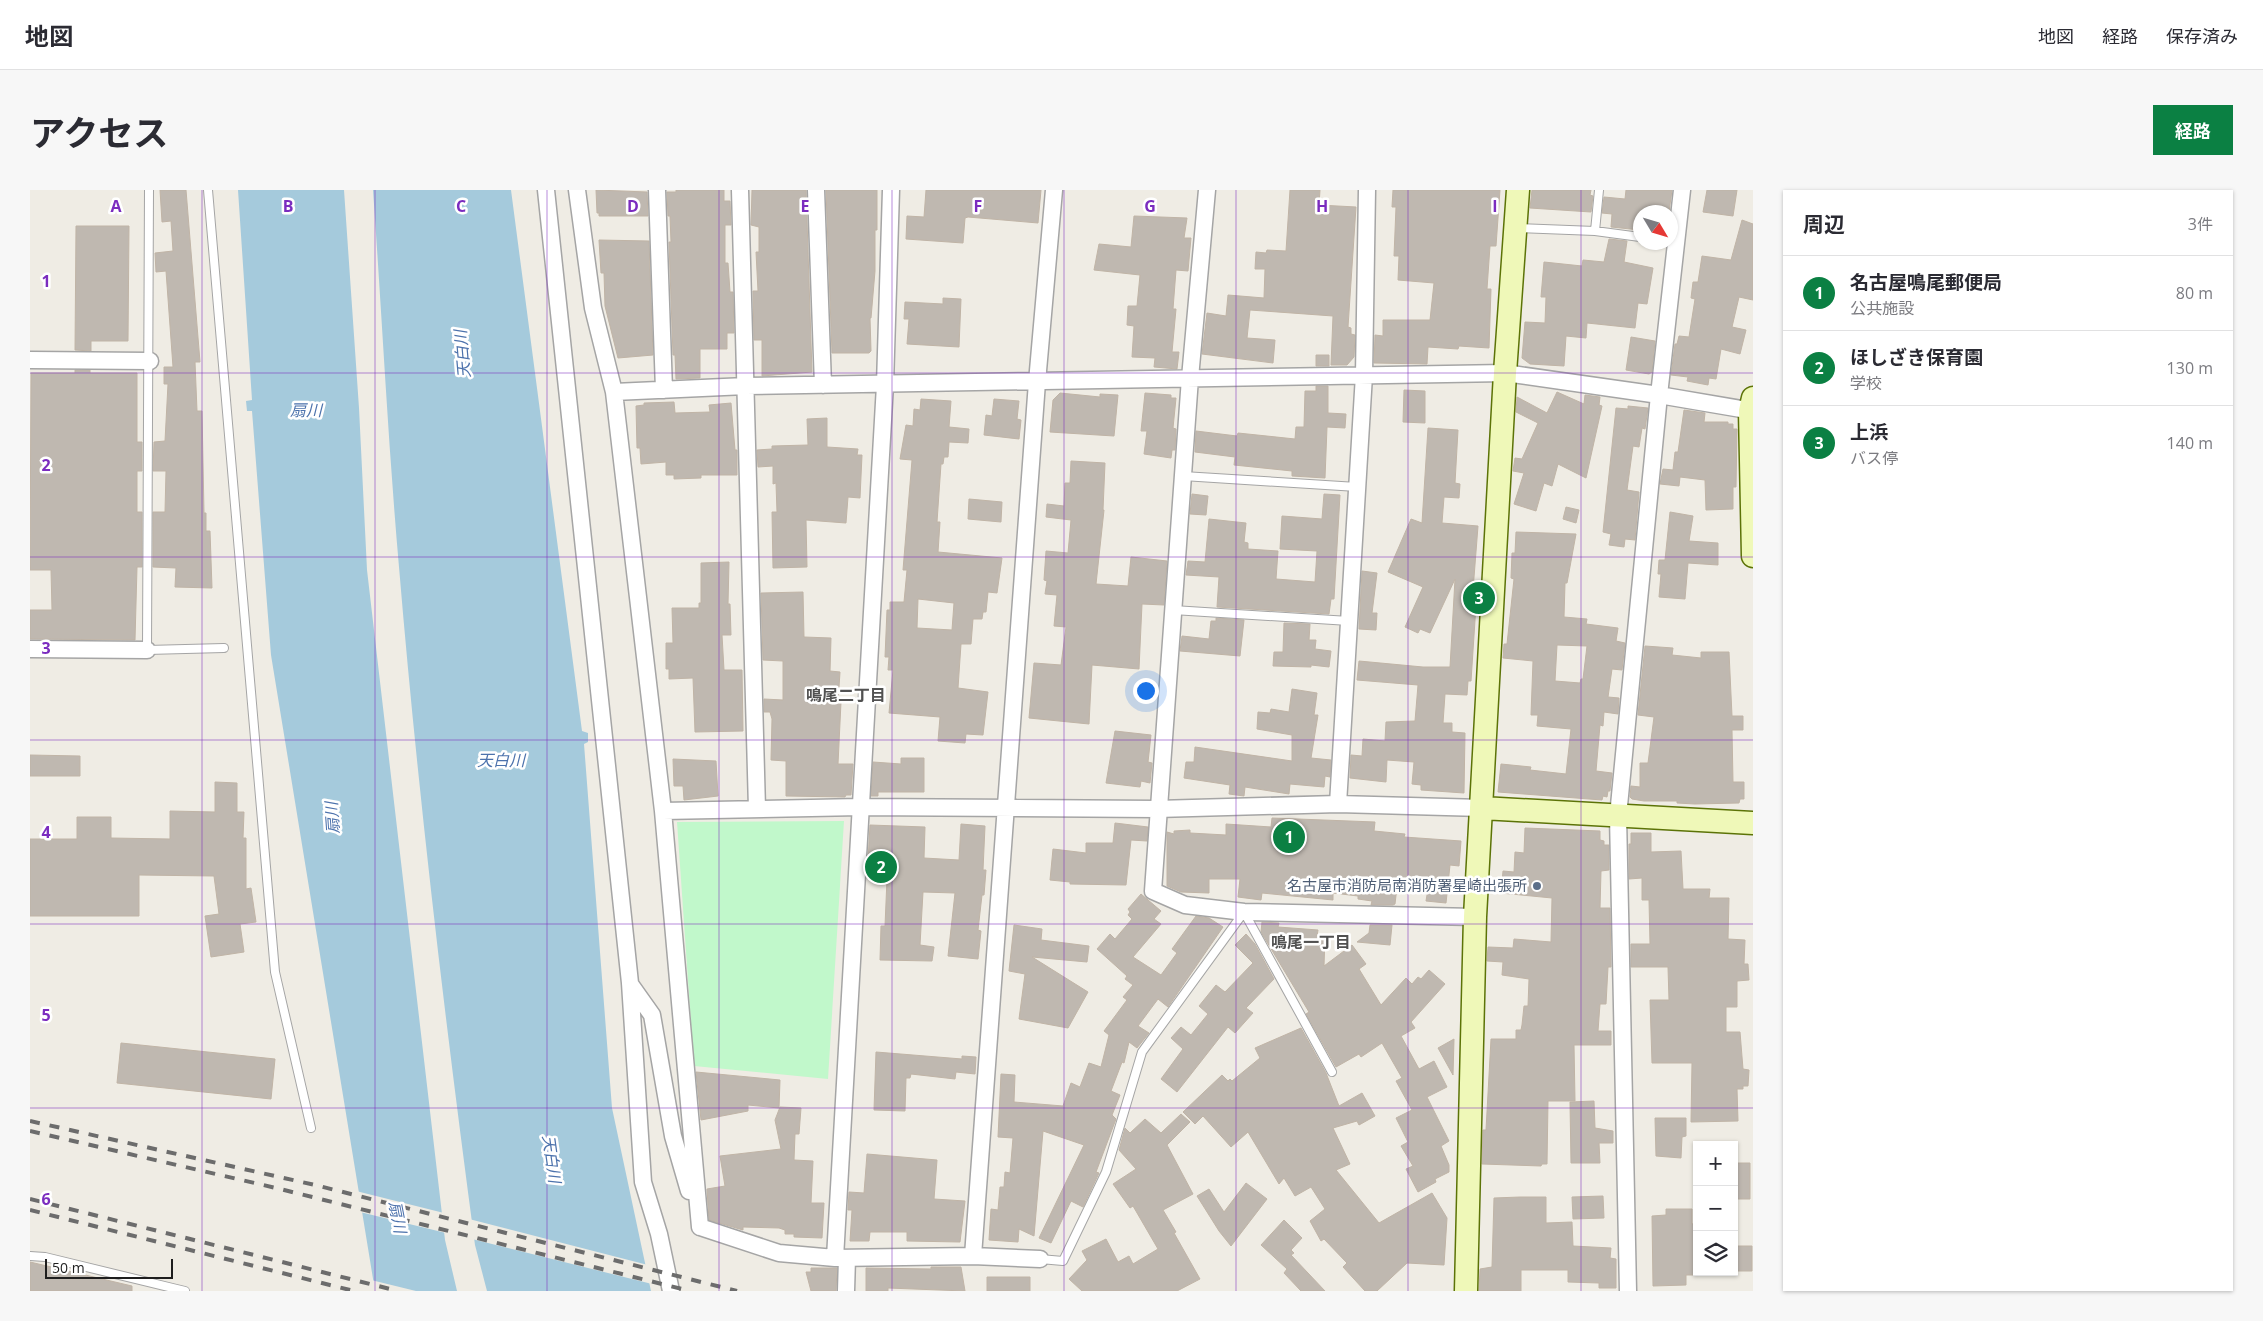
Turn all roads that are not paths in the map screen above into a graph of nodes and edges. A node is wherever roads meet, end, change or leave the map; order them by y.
1 (149, 190) edge
2 (208, 190) edge
3 (546, 190) edge
4 (577, 190) edge
5 (657, 190) edge
6 (740, 190) edge
7 (816, 190) edge
8 (891, 190) edge
9 (1054, 190) edge
10 (1207, 190) edge
11 (1366, 190) edge
12 (1518, 190) edge
13 (1599, 190) edge
14 (1682, 190) edge
15 (1678, 213) edge
16 (1515, 228) junction
17 (1595, 231) junction
18 (1633, 235) edge
19 (1672, 250) edge
20 (30, 360) edge
21 (150, 361) junction
22 (1505, 374) junction
23 (1364, 375) junction
24 (1190, 378) junction
25 (1038, 382) junction
26 (823, 384) junction
27 (885, 385) junction
28 (746, 386) junction
29 (664, 390) junction
30 (614, 392) junction
31 (1659, 395) junction
32 (1752, 407) edge
33 (1183, 476) junction
34 (1357, 487) junction
35 (1753, 556) edge
36 (1173, 610) junction
37 (1349, 621) junction
38 (224, 648) dead end
39 (30, 649) edge
40 (147, 650) junction
41 (1338, 804) junction
42 (860, 807) junction
43 (1482, 808) junction
44 (757, 809) junction
45 (1008, 809) junction
46 (1157, 809) junction
47 (663, 811) junction
48 (1618, 816) junction
49 (1753, 823) edge
50 (1244, 912) junction
51 (1475, 917) junction
52 (630, 983) junction
53 (1332, 1072) dead end
54 (311, 1128) dead end
55 (700, 1226) junction
56 (30, 1256) edge
57 (973, 1256) junction
58 (841, 1258) junction
59 (1040, 1259) joint
60 (185, 1291) edge
61 (670, 1291) edge
62 (846, 1291) edge
63 (1466, 1291) edge
64 (1628, 1291) edge

1 - 21 lane
2 - 54 lane
3 - 52 street
4 - 30 street
5 - 29 street
6 - 28 street
7 - 26 street
8 - 27 street
9 - 25 street
10 - 24 street
11 - 23 street
12 - 16 street
13 - 17 lane
14 - 15 street
16 - 17 lane
16 - 22 street
17 - 18 lane
19 - 31 street
20 - 21 street
21 - 40 lane
22 - 23 street
22 - 31 street
22 - 43 street
23 - 24 street
23 - 34 street
24 - 25 street
24 - 33 street
25 - 27 street
25 - 45 street
26 - 27 street
26 - 28 street
27 - 42 street
28 - 29 street
28 - 44 street
29 - 30 street
30 - 47 street
31 - 32 street
31 - 48 street
32 - 35 street
33 - 34 lane
33 - 36 street
34 - 37 street
36 - 37 lane
36 - 46 street
37 - 41 street
38 - 40 lane
39 - 40 street
41 - 43 street
41 - 46 street
42 - 44 street
42 - 45 street
42 - 58 street
43 - 48 street
43 - 51 street
44 - 47 street
45 - 46 street
45 - 57 street
46 - 50 street
47 - 55 street
48 - 49 street
48 - 64 street
50 - 51 street
50 - 53 lane
50 - 59 lane
51 - 63 street
52 - 55 street
52 - 61 street
55 - 58 street
56 - 60 lane
57 - 58 street
57 - 59 street
58 - 62 street

